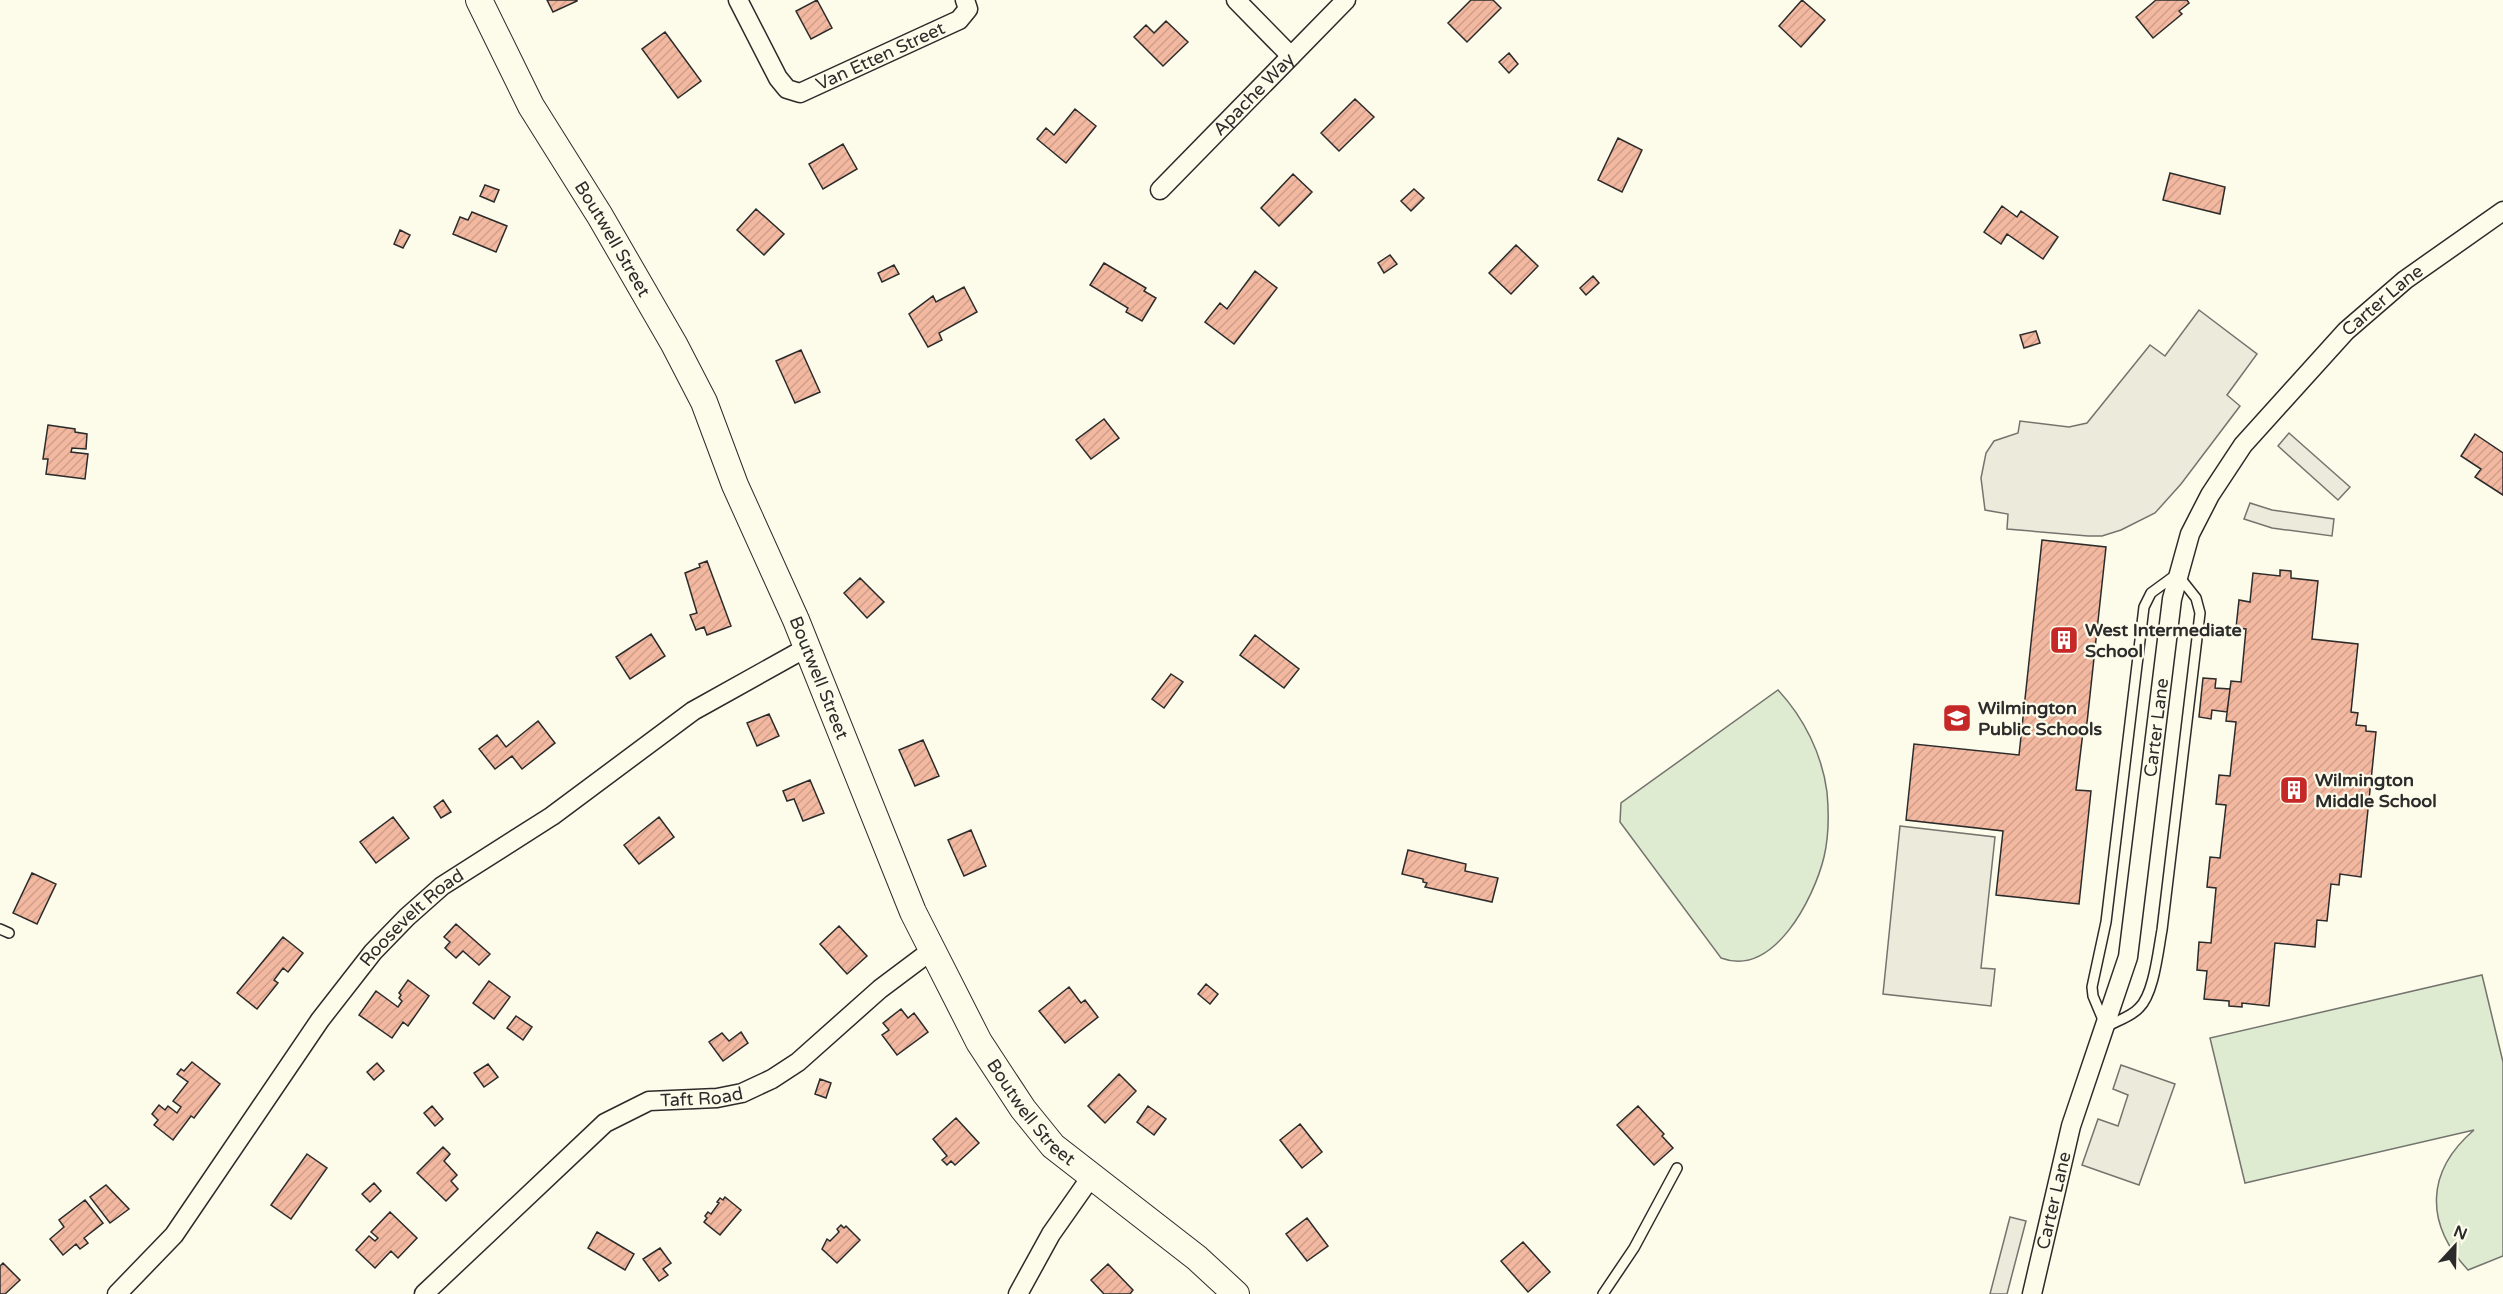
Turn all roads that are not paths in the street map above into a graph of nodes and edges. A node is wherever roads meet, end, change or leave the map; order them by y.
1 (479, 0) edge
2 (738, 0) edge
3 (1236, 0) edge
4 (1346, 0) edge
5 (966, 6) edge
6 (1291, 56) junction
7 (1160, 190) dead end
8 (2503, 211) edge
9 (2177, 574) junction
10 (806, 648) junction
11 (932, 950) junction
12 (2106, 1027) junction
13 (1677, 1168) dead end
14 (1091, 1178) junction
15 (117, 1294) edge
16 (424, 1294) edge
17 (1018, 1294) edge
18 (1236, 1294) edge
19 (1603, 1294) edge
20 (2032, 1294) edge

1 - 10 street, Boutwell Street
2 - 5 street, Van Etten Street
3 - 6 street
4 - 6 street, Apache Way
6 - 7 street, Apache Way
8 - 9 street, Carter Lane
9 - 12 street, Carter Lane
9 - 12 lane
9 - 12 lane
10 - 11 street, Boutwell Street
10 - 15 street, Roosevelt Road
11 - 14 street, Boutwell Street
11 - 16 street, Taft Road
12 - 20 street, Carter Lane
13 - 19 lane
14 - 17 street
14 - 18 street, Boutwell Street

